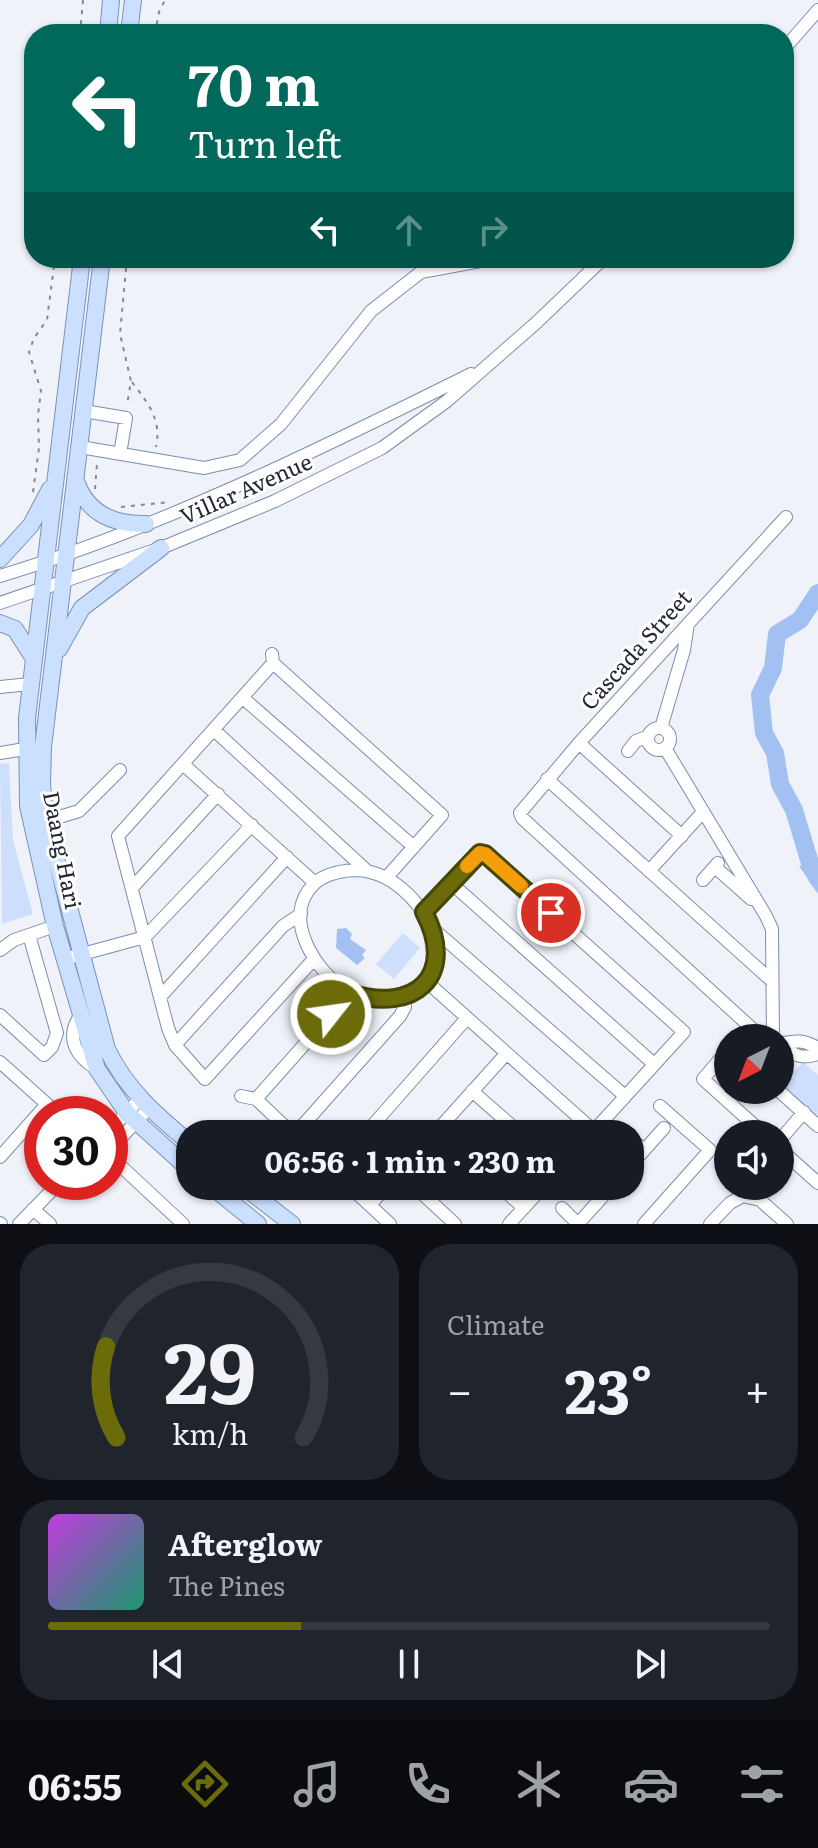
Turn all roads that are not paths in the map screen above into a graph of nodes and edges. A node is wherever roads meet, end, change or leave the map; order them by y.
1 (111, 0) edge
2 (133, 0) edge
3 (818, 10) edge
4 (109, 24) edge
5 (130, 24) edge
6 (794, 38) edge
7 (81, 268) edge
8 (101, 268) edge
9 (443, 268) edge
10 (594, 268) edge
11 (485, 367) junction
12 (84, 411) junction
13 (80, 447) junction
14 (120, 454) junction
15 (55, 477) junction
16 (75, 479) junction
17 (786, 517) dead end
18 (146, 524) junction
19 (161, 548) junction
20 (67, 555) junction
21 (0, 559) edge
22 (47, 561) junction
23 (0, 576) edge
24 (64, 583) junction
25 (43, 589) junction
26 (0, 603) edge
27 (0, 623) edge
28 (688, 624) junction
29 (34, 659) junction
30 (54, 661) junction
31 (30, 684) junction
32 (0, 687) edge
33 (243, 698) junction
34 (661, 728) junction
35 (214, 730) junction
36 (647, 737) junction
37 (579, 743) junction
38 (665, 748) junction
39 (25, 749) junction
40 (628, 751) dead end
41 (0, 753) edge
42 (184, 765) junction
43 (120, 770) dead end
44 (547, 779) junction
45 (218, 794) junction
46 (703, 812) junction
47 (46, 821) junction
48 (252, 825) junction
49 (682, 836) junction
50 (414, 847) junction
51 (728, 852) junction
52 (287, 857) junction
53 (715, 867) junction
54 (366, 870) junction
55 (649, 871) junction
56 (387, 877) junction
57 (703, 880) dead end
58 (315, 883) junction
59 (451, 883) junction
60 (132, 888) junction
61 (761, 908) junction
62 (424, 912) junction
63 (301, 914) junction
64 (55, 926) junction
65 (431, 927) junction
66 (29, 935) junction
67 (145, 937) junction
68 (0, 950) edge
69 (80, 954) junction
70 (64, 959) junction
71 (314, 959) junction
72 (772, 981) junction
73 (427, 982) junction
74 (350, 993) junction
75 (161, 996) junction
76 (404, 998) junction
77 (0, 1015) edge
78 (467, 1018) junction
79 (748, 1024) edge
80 (770, 1024) edge
81 (794, 1040) edge
82 (175, 1045) junction
83 (818, 1048) edge
84 (506, 1054) junction
85 (818, 1054) edge
86 (794, 1055) edge
87 (0, 1062) edge
88 (654, 1064) junction
89 (714, 1066) edge
90 (714, 1089) edge
91 (472, 1091) junction
92 (38, 1096) edge
93 (241, 1096) dead end
94 (625, 1096) junction
95 (256, 1099) junction
96 (145, 1104) junction
97 (731, 1104) edge
98 (794, 1104) edge
99 (660, 1106) dead end
100 (804, 1112) junction
101 (131, 1118) junction
102 (128, 1120) edge
103 (279, 1120) edge
104 (307, 1120) edge
105 (377, 1120) edge
106 (448, 1120) edge
107 (505, 1120) edge
108 (579, 1120) edge
109 (603, 1120) edge
110 (748, 1120) edge
111 (128, 1123) edge
112 (794, 1124) edge
113 (818, 1126) edge
114 (664, 1128) dead end
115 (24, 1130) edge
116 (176, 1131) edge
117 (644, 1150) edge
118 (0, 1157) edge
119 (176, 1158) edge
120 (794, 1162) edge
121 (128, 1173) edge
122 (818, 1183) edge
123 (42, 1200) edge
124 (228, 1200) edge
125 (261, 1200) edge
126 (364, 1200) edge
127 (374, 1200) edge
128 (429, 1200) edge
129 (515, 1200) edge
130 (531, 1200) edge
131 (599, 1200) edge
132 (370, 1205) junction
133 (524, 1208) junction
134 (562, 1208) dead end
135 (33, 1209) junction
136 (19, 1224) edge
137 (50, 1224) edge
138 (183, 1224) edge
139 (258, 1224) edge
140 (292, 1224) edge
141 (390, 1224) edge
142 (455, 1224) edge
143 (509, 1224) edge
144 (578, 1224) edge
145 (644, 1224) edge
146 (710, 1224) edge
147 (787, 1224) edge

1 - 4 main road
2 - 5 main road
3 - 6 street
7 - 15 main road, Daang Hari
8 - 12 main road, Daang Hari
9 - 14 street
10 - 11 street, Villar Avenue
11 - 18 street, Villar Avenue
11 - 19 street, Villar Avenue
12 - 13 main road, Daang Hari
12 - 14 street
13 - 14 street
13 - 16 main road, Daang Hari
15 - 21 main road
15 - 22 main road, Daang Hari
16 - 18 main road
16 - 20 main road, Daang Hari
17 - 28 street, Cascada Street
18 - 20 street, Villar Avenue
19 - 24 street, Villar Avenue
19 - 30 main road
20 - 22 street, Villar Avenue
20 - 24 main road, Daang Hari
22 - 23 street, Villar Avenue
22 - 25 main road, Daang Hari
24 - 25 street, Villar Avenue
24 - 30 main road, Daang Hari
25 - 26 street, Villar Avenue
25 - 29 main road, Daang Hari
27 - 29 main road
28 - 34 street
28 - 37 street, Cascada Street
29 - 31 main road, Daang Hari
30 - 47 main road, Daang Hari
31 - 32 street
31 - 39 main road, Daang Hari
33 - 35 street
33 - 50 street
33 - 50 street
34 - 36 street
34 - 38 street
35 - 42 street
35 - 54 street
36 - 38 street
36 - 40 street
37 - 44 street, Cascada Street
37 - 49 street
38 - 46 street
39 - 41 street
39 - 64 main road, Daang Hari
42 - 45 street
42 - 60 street
43 - 47 street
44 - 55 street
44 - 79 street, Cascada Street
45 - 48 street
45 - 60 street
46 - 49 street
46 - 51 street
47 - 69 main road, Daang Hari
48 - 52 street
48 - 67 street
49 - 55 street
50 - 56 street
51 - 53 street
51 - 61 street
52 - 58 street
52 - 75 street
53 - 57 street
53 - 61 street
54 - 56 street
54 - 58 street
55 - 72 street
56 - 62 street
58 - 63 street
59 - 62 street
59 - 88 street
59 - 88 street
60 - 67 street
61 - 72 street
62 - 65 street
63 - 71 street
63 - 82 street
64 - 66 street
64 - 70 main road, Daang Hari
65 - 73 street
65 - 94 street
66 - 68 street
66 - 77 street
67 - 69 street
67 - 75 street
69 - 70 street
69 - 96 main road, Daang Hari
70 - 101 main road, Daang Hari
71 - 74 street
71 - 82 street
72 - 80 street
73 - 76 street
73 - 78 street
74 - 76 street
74 - 95 street
75 - 82 street
76 - 104 street
78 - 84 street
78 - 105 street
81 - 83 street
84 - 91 street
84 - 108 street
85 - 86 street
87 - 92 street
88 - 94 street
89 - 90 street
91 - 106 street
91 - 107 street
93 - 95 street
94 - 109 street
95 - 103 street
96 - 101 street
96 - 116 main road, Daang Hari
97 - 110 street
98 - 100 street
99 - 145 street
100 - 112 street
100 - 113 street
101 - 102 street
101 - 111 street
101 - 119 main road, Daang Hari
114 - 117 street
115 - 118 street
120 - 122 street
121 - 138 street
123 - 135 street
124 - 139 main road
125 - 140 main road
126 - 132 street
127 - 132 street
128 - 142 street
129 - 133 street
130 - 133 street
131 - 144 street
132 - 141 street
133 - 143 street
134 - 144 street
135 - 136 street
135 - 137 street
146 - 147 street

